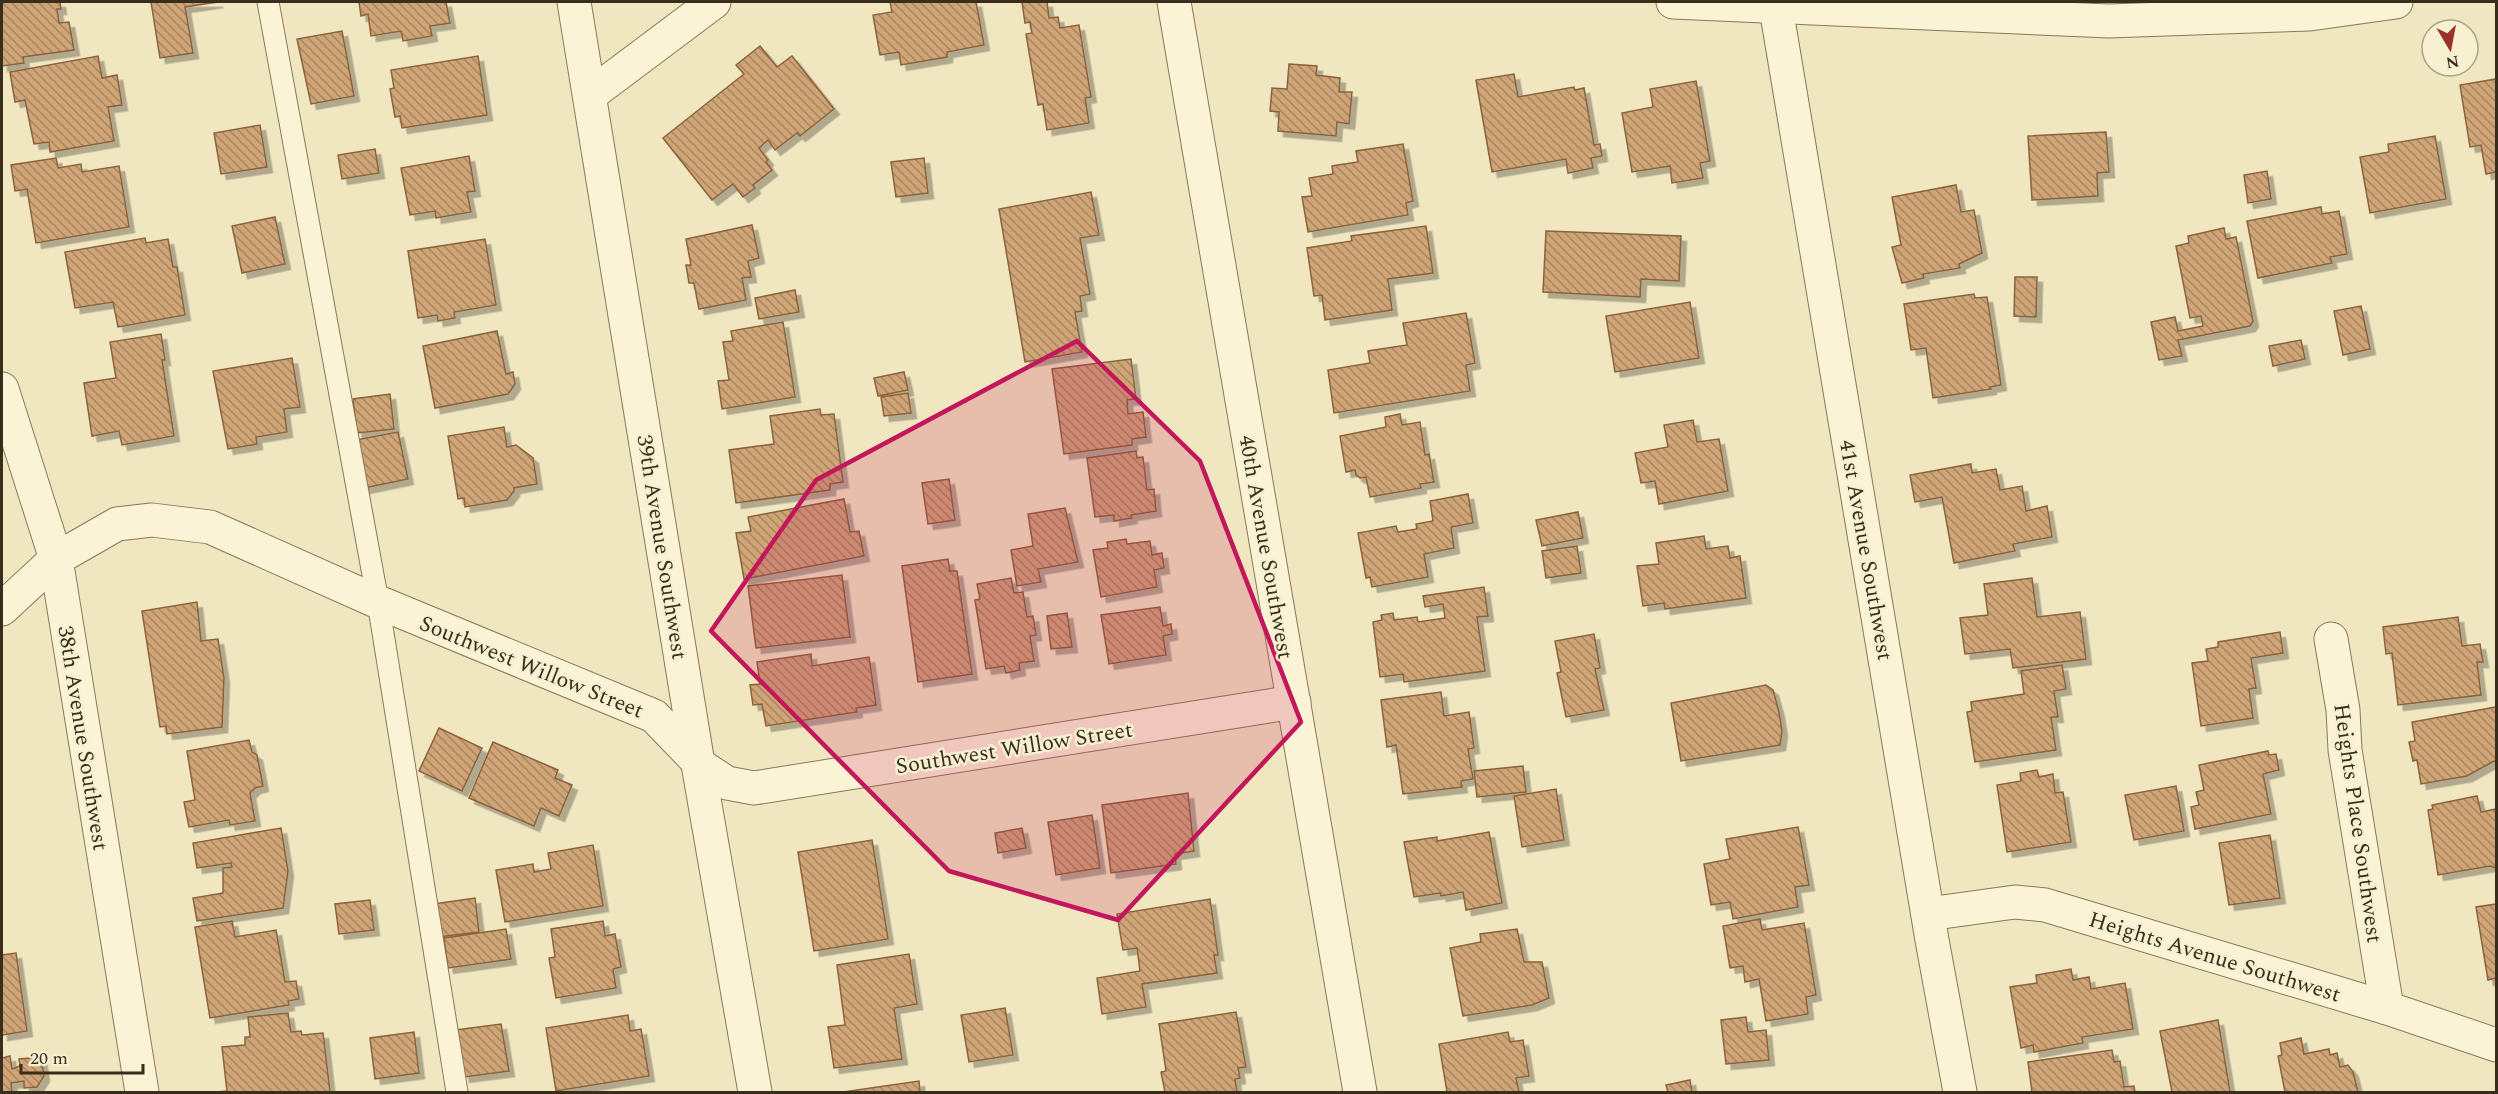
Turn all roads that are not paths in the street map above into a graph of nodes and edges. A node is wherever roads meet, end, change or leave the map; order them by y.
1 (268, 2) edge
2 (574, 2) edge
3 (714, 2) edge
4 (1174, 2) edge
5 (1673, 2) edge
6 (2396, 2) edge
7 (1776, 8) junction
8 (590, 95) junction
9 (2, 389) edge
10 (56, 559) junction
11 (378, 602) junction
12 (2, 609) edge
13 (2331, 639) dead end
14 (1294, 702) junction
15 (699, 763) junction
16 (1928, 914) junction
17 (2387, 1008) junction
18 (2496, 1045) edge
19 (142, 1092) edge
20 (457, 1092) edge
21 (755, 1092) edge
22 (1360, 1092) edge
23 (1960, 1092) edge

1 - 11 lane
2 - 8 street, 39th Avenue Southwest
3 - 8 street
4 - 14 street, 40th Avenue Southwest
5 - 7 street
6 - 7 street
7 - 16 street, 41st Avenue Southwest
8 - 15 street, 39th Avenue Southwest
9 - 10 street, 38th Avenue Southwest
10 - 11 street, Southwest Willow Street
10 - 12 street, Southwest Willow Street
10 - 19 street, 38th Avenue Southwest
11 - 15 street, Southwest Willow Street
11 - 20 lane
13 - 17 street, Heights Place Southwest
14 - 15 street, Southwest Willow Street
14 - 22 street, 40th Avenue Southwest
15 - 21 street, 39th Avenue Southwest
16 - 17 street, Heights Avenue Southwest
16 - 23 street, 41st Avenue Southwest
17 - 18 street, Heights Avenue Southwest

